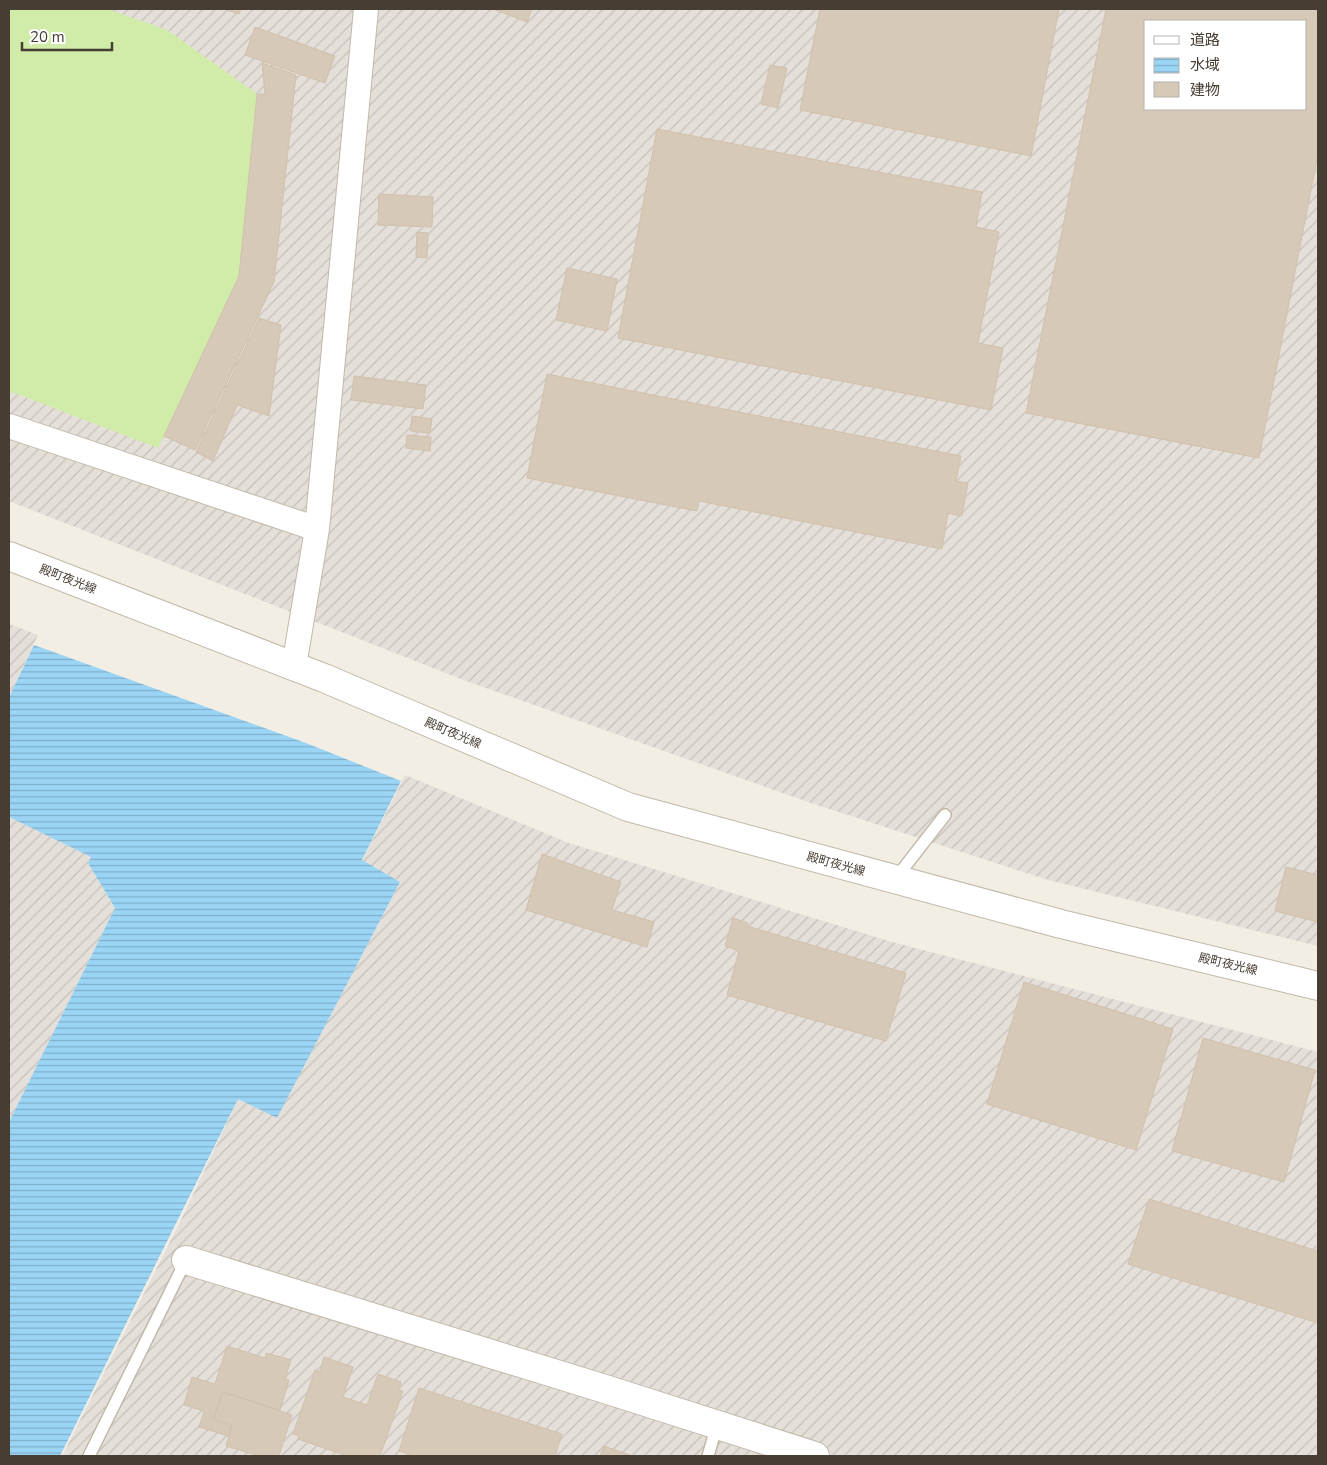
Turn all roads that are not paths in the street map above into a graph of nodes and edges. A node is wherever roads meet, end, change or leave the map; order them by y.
1 (366, 9) edge
2 (9, 426) edge
3 (317, 529) junction
4 (9, 556) edge
5 (294, 666) junction
6 (945, 815) dead end
7 (895, 880) junction
8 (1318, 986) edge
9 (186, 1260) joint
10 (717, 1425) junction
11 (89, 1456) edge
12 (708, 1456) edge
13 (815, 1456) edge

1 - 3 street
2 - 3 street
3 - 5 street
4 - 5 street, 殿町夜光線
5 - 7 street, 殿町夜光線
6 - 7 lane
7 - 8 street, 殿町夜光線
9 - 10 street
9 - 11 lane
10 - 12 lane
10 - 13 street

